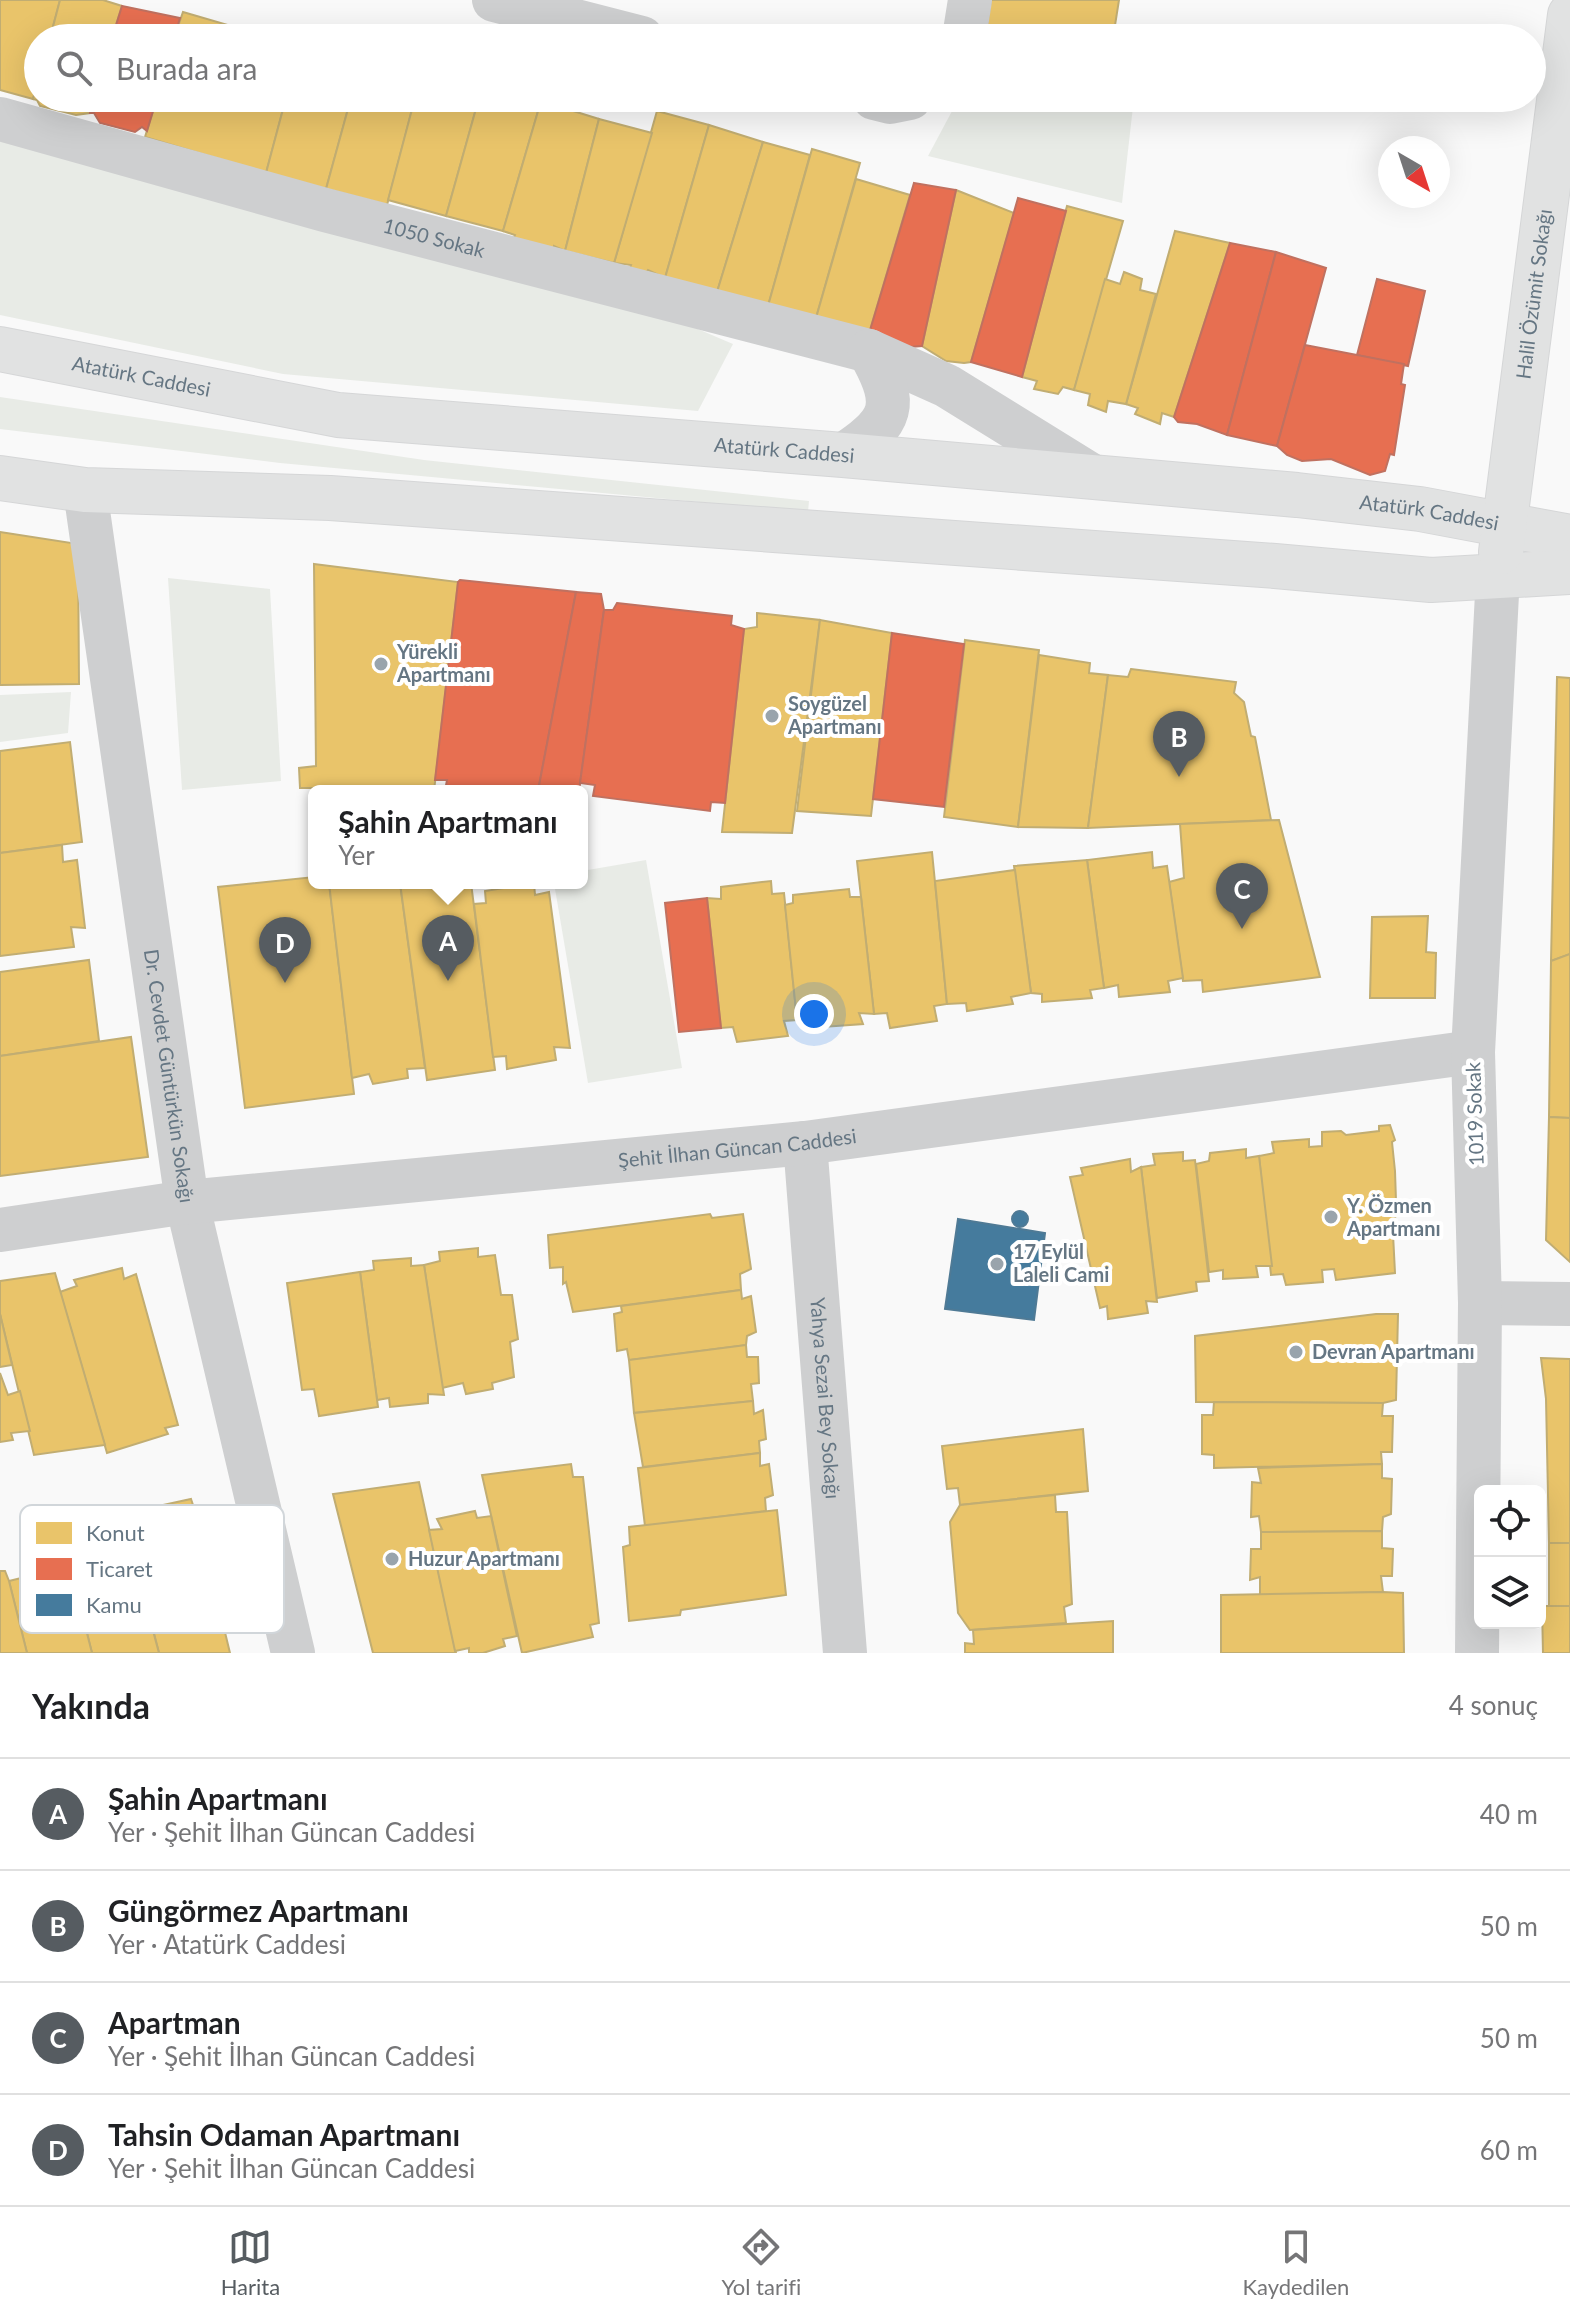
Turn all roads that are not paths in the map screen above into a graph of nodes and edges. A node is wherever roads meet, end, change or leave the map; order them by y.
1 (494, 0) edge
2 (970, 0) edge
3 (1568, 0) edge
4 (1570, 12) edge
5 (587, 24) edge
6 (966, 24) edge
7 (0, 119) edge
8 (0, 349) edge
9 (869, 351) junction
10 (843, 455) junction
11 (1094, 477) junction
12 (0, 478) edge
13 (85, 490) junction
14 (1505, 525) junction
15 (1570, 537) edge
16 (1570, 572) edge
17 (1498, 575) junction
18 (1473, 1052) junction
19 (805, 1143) junction
20 (187, 1202) junction
21 (0, 1230) edge
22 (1480, 1303) junction
23 (1570, 1304) edge
24 (258, 1505) edge
25 (284, 1615) edge
26 (293, 1653) edge
27 (845, 1653) edge
28 (1477, 1653) edge

1 - 5 street
2 - 6 street
3 - 4 main road, Halil Özümit Sokağı
4 - 14 main road, Halil Özümit Sokağı
7 - 9 street, 1050 Sokak
8 - 10 main road, Atatürk Caddesi
9 - 10 street
9 - 11 street, 1050 Sokak
10 - 11 main road, Atatürk Caddesi
11 - 14 main road, Atatürk Caddesi
12 - 13 main road
13 - 17 main road
13 - 20 street, Dr. Cevdet Güntürkün Sokağı
14 - 15 main road, Atatürk Caddesi
14 - 17 main road, Halil Özümit Sokağı
16 - 17 main road
17 - 18 street, 1019 Sokak
18 - 19 street, Şehit İlhan Güncan Caddesi
18 - 22 street, 1019 Sokak
19 - 20 street, Şehit İlhan Güncan Caddesi
19 - 27 street, Yahya Sezai Bey Sokağı
20 - 21 street, Şehit İlhan Güncan Caddesi
20 - 24 street, Dr. Cevdet Güntürkün Sokağı
22 - 23 street
22 - 28 street, 1019 Sokak
25 - 26 street, Dr. Cevdet Güntürkün Sokağı

